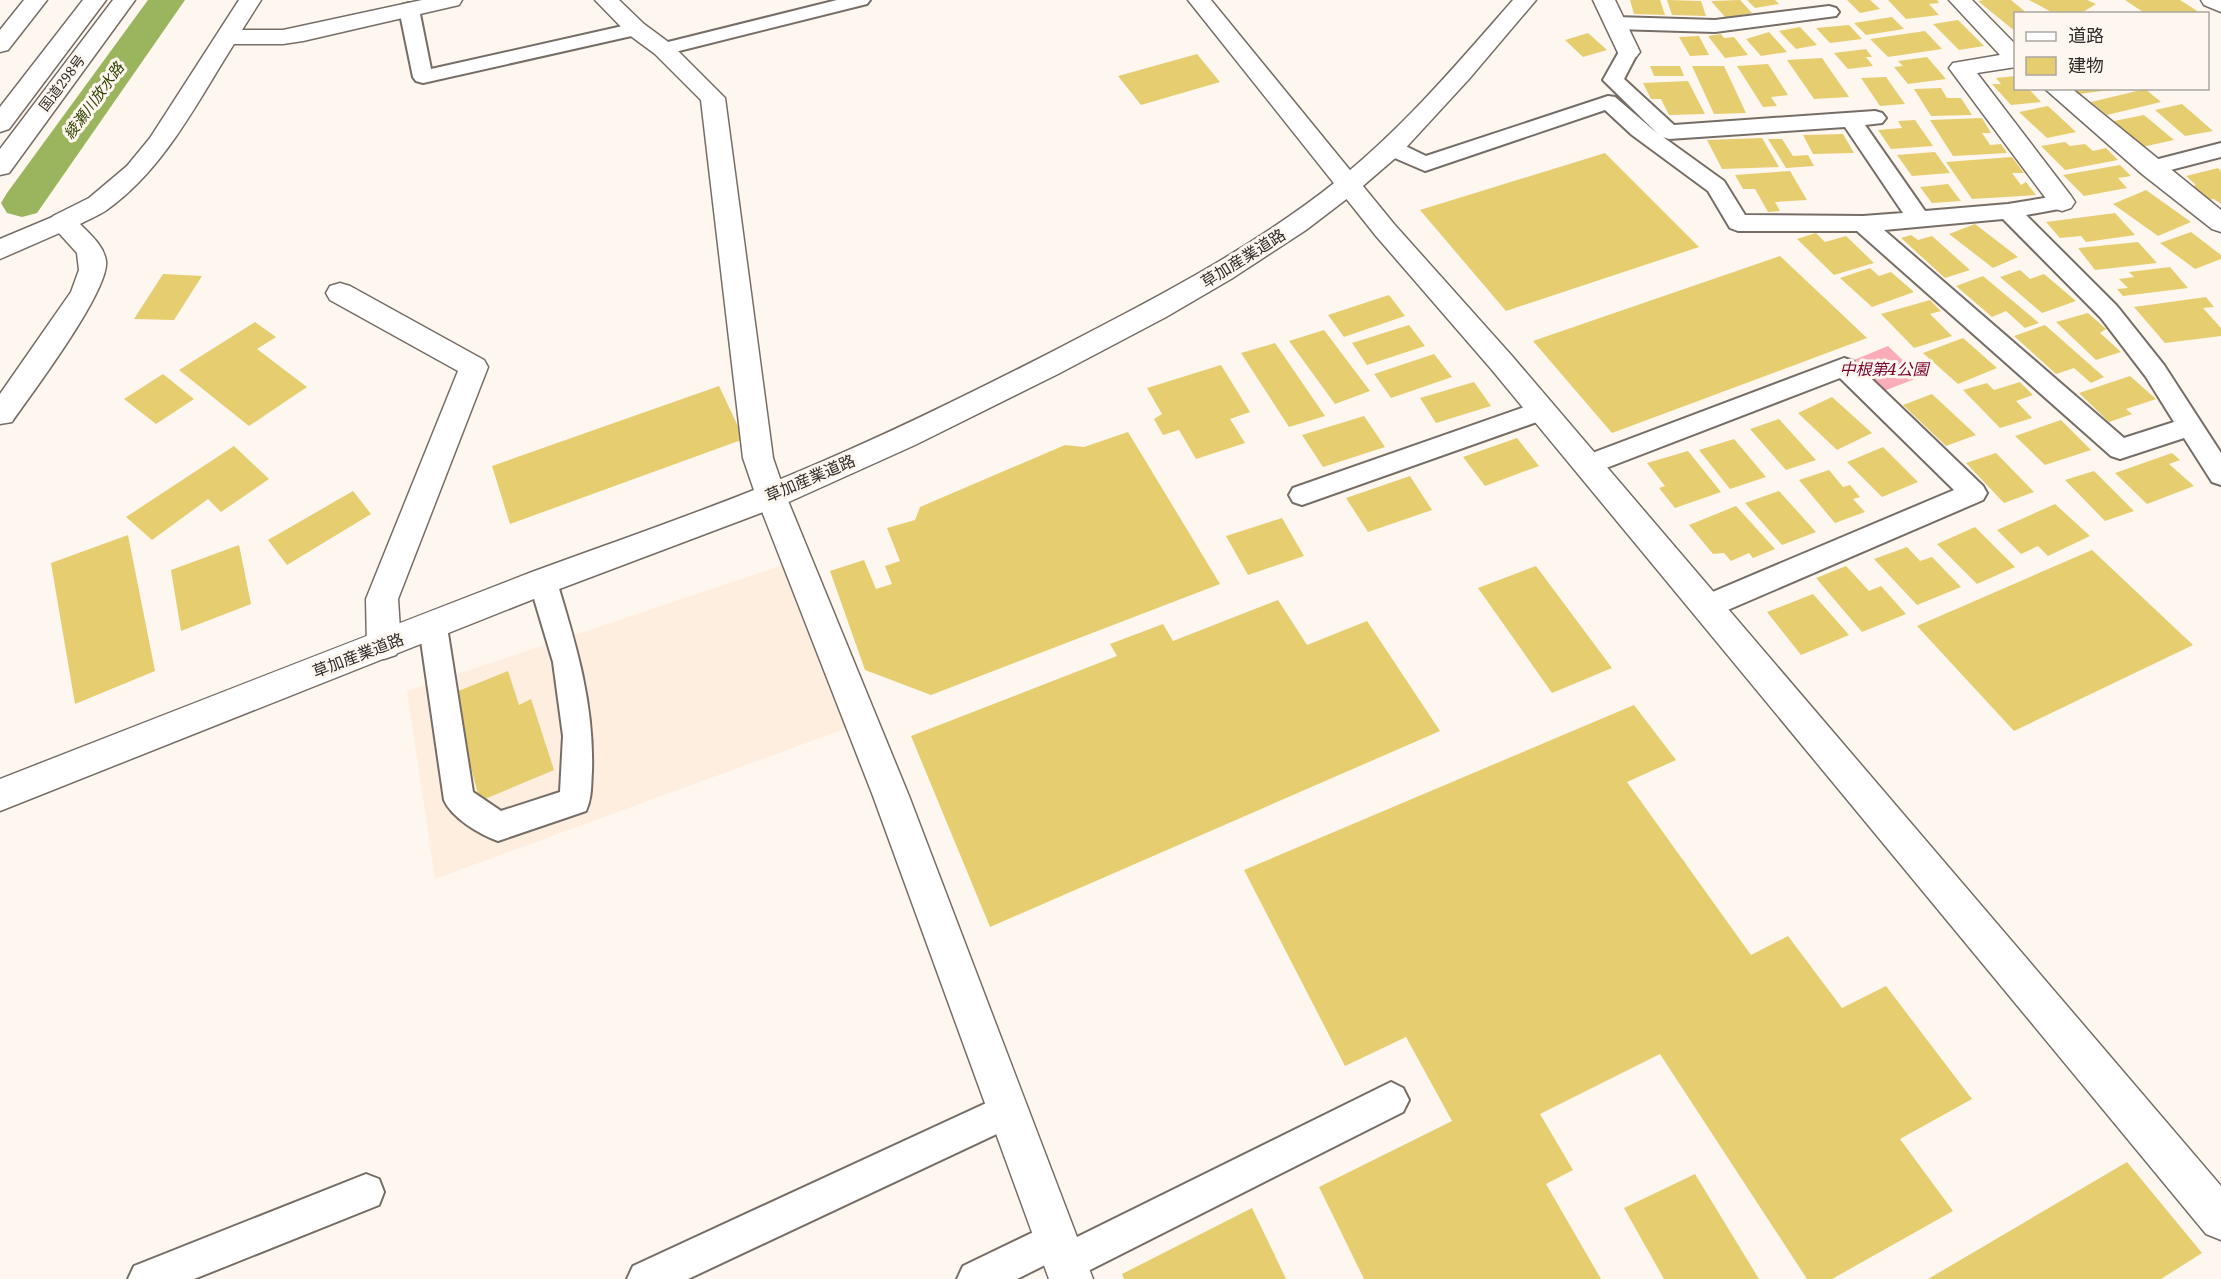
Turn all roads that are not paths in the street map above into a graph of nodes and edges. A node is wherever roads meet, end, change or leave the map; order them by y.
1 (9, 0) edge
2 (36, 0) edge
3 (95, 0) edge
4 (124, 0) edge
5 (250, 0) edge
6 (451, 0) edge
7 (606, 0) edge
8 (861, 0) edge
9 (1198, 0) edge
10 (1525, 0) edge
11 (1604, 0) edge
12 (1960, 0) edge
13 (2212, 0) edge
14 (2221, 5) edge
15 (410, 9) junction
16 (0, 11) edge
17 (1828, 12) dead end
18 (1616, 23) junction
19 (636, 29) junction
20 (226, 37) junction
21 (0, 45) edge
22 (663, 49) junction
23 (1628, 52) joint
24 (2014, 55) edge
25 (2014, 57) edge
26 (2058, 90) edge
27 (1875, 118) dead end
28 (1851, 120) junction
29 (0, 124) edge
30 (1679, 132) junction
31 (1391, 148) junction
32 (2221, 150) edge
33 (1668, 152) junction
34 (0, 166) edge
35 (2151, 168) junction
36 (1348, 185) junction
37 (2062, 202) joint
38 (2008, 210) junction
39 (1919, 219) junction
40 (62, 222) junction
41 (2221, 223) edge
42 (1863, 224) junction
43 (0, 250) edge
44 (340, 293) dead end
45 (1542, 411) junction
46 (2, 414) dead end
47 (2190, 426) junction
48 (1588, 465) junction
49 (2221, 475) edge
50 (1302, 495) dead end
51 (771, 496) junction
52 (543, 582) junction
53 (1706, 607) junction
54 (433, 627) junction
55 (384, 645) junction
56 (0, 795) edge
57 (1391, 1100) dead end
58 (1008, 1112) junction
59 (366, 1192) dead end
60 (2221, 1219) edge
61 (1064, 1261) edge
62 (147, 1279) edge
63 (646, 1279) edge
64 (976, 1279) edge

1 - 16 main road
2 - 21 main road
3 - 29 main road
4 - 34 main road, 国道298号
5 - 20 main road
6 - 15 main road
7 - 19 main road
8 - 22 lane
9 - 36 main road
10 - 31 main road, 草加産業道路
11 - 18 main road
12 - 24 main road
13 - 14 main road
15 - 19 lane
15 - 20 main road
17 - 18 lane
18 - 23 main road
19 - 22 main road
20 - 40 main road
22 - 51 main road
23 - 30 lane
25 - 37 main road
26 - 35 main road
27 - 28 lane
28 - 30 lane
28 - 39 lane
30 - 33 lane
31 - 33 lane
31 - 36 main road, 草加産業道路
32 - 35 lane
33 - 42 lane
35 - 41 main road
36 - 45 main road
36 - 51 main road, 草加産業道路
37 - 38 lane
38 - 39 lane
38 - 47 lane
39 - 42 lane
40 - 43 main road
40 - 46 main road
42 - 47 lane
44 - 55 main road
45 - 48 main road
45 - 50 lane
47 - 49 lane
48 - 53 main road
48 - 53 lane
51 - 52 main road, 草加産業道路
51 - 58 main road
52 - 54 main road, 草加産業道路
52 - 54 lane
53 - 60 main road
54 - 55 main road, 草加産業道路
55 - 56 main road, 草加産業道路
57 - 61 lane
58 - 61 main road
58 - 63 lane
59 - 62 lane
61 - 64 lane

